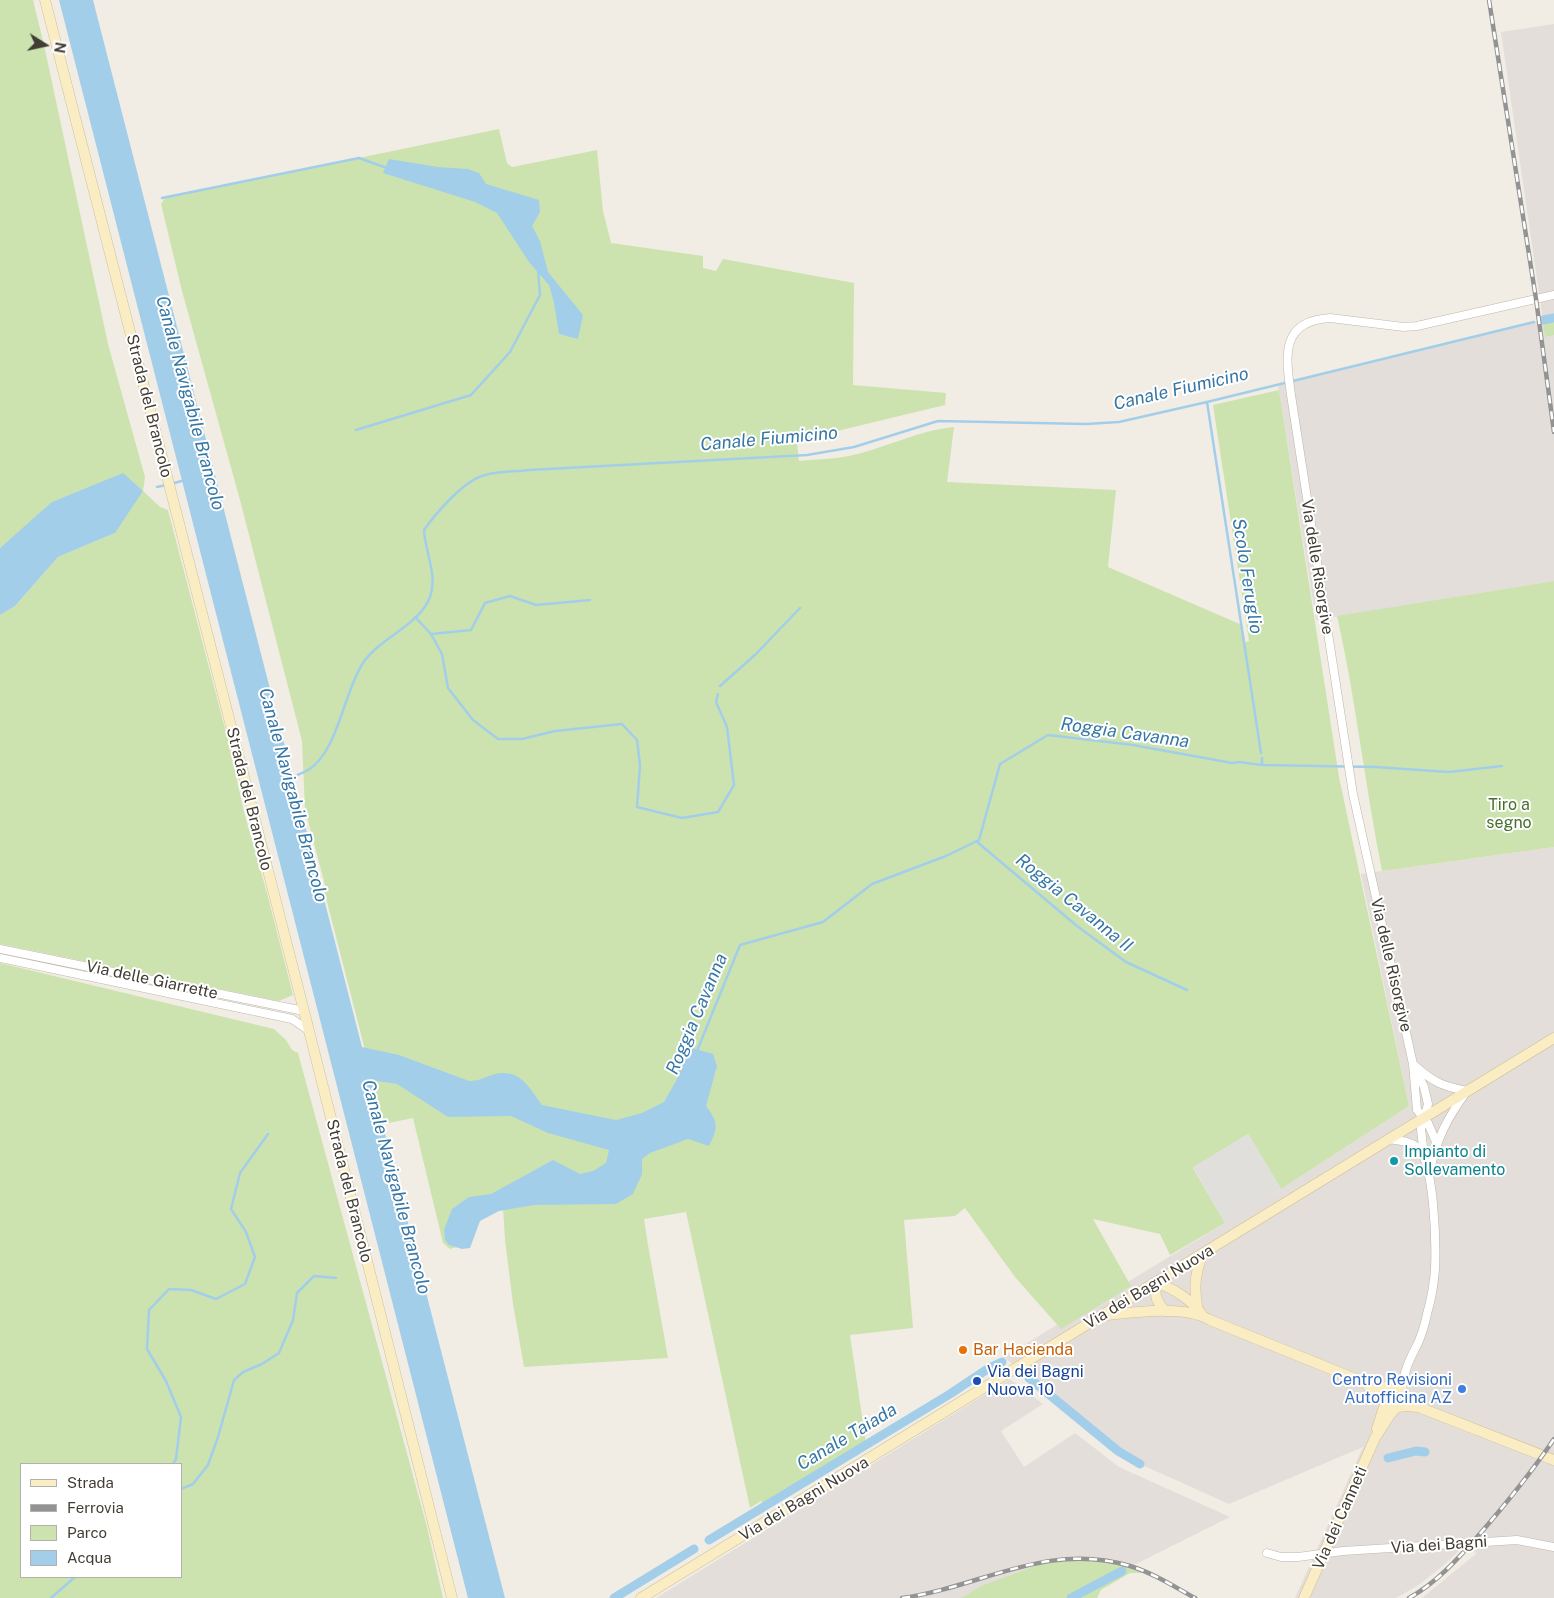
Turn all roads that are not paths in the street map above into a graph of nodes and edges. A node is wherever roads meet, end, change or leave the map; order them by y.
1 (45, 0) edge
2 (1554, 296) edge
3 (0, 949) edge
4 (0, 958) edge
5 (300, 999) junction
6 (290, 1009) junction
7 (304, 1011) junction
8 (307, 1026) junction
9 (1554, 1038) edge
10 (1414, 1064) junction
11 (1467, 1091) junction
12 (1424, 1117) junction
13 (1388, 1139) junction
14 (1436, 1142) junction
15 (1424, 1156) junction
16 (1429, 1174) junction
17 (1202, 1255) junction
18 (1156, 1283) junction
19 (1165, 1311) junction
20 (1199, 1311) junction
21 (1103, 1316) junction
22 (1406, 1368) junction
23 (1362, 1382) junction
24 (1389, 1387) junction
25 (1403, 1392) junction
26 (1383, 1401) junction
27 (1398, 1408) junction
28 (1421, 1408) junction
29 (1375, 1438) junction
30 (1554, 1460) edge
31 (1554, 1547) edge
32 (1267, 1553) dead end
33 (1324, 1554) junction
34 (452, 1598) edge
35 (641, 1598) edge
36 (1304, 1598) edge

1 - 5 street, Strada del Brancolo
2 - 10 street, Via delle Risorgive
3 - 6 street, Via delle Giarrette
4 - 8 street, Via delle Giarrette
5 - 6 street
5 - 7 street, Strada del Brancolo
6 - 7 street, Via delle Giarrette
7 - 8 street, Strada del Brancolo
8 - 34 street, Strada del Brancolo
9 - 11 street, Via dei Bagni Nuova
10 - 11 street
10 - 12 street, Via delle Risorgive
11 - 12 street, Via dei Bagni Nuova
11 - 14 street
12 - 13 street, Via dei Bagni Nuova
12 - 14 street
12 - 15 street
13 - 15 street
13 - 17 street, Via dei Bagni Nuova
14 - 16 street
15 - 16 street
16 - 22 street
17 - 18 street, Via dei Bagni Nuova
17 - 20 street
18 - 19 street
18 - 20 street
18 - 21 street, Via dei Bagni Nuova
19 - 20 street
19 - 21 street
20 - 23 street
21 - 35 street, Via dei Bagni Nuova
22 - 24 street
22 - 25 street
23 - 24 street
23 - 26 street
24 - 25 street
24 - 26 street
25 - 27 street
25 - 28 street
26 - 27 street
26 - 29 street, Via dei Canneti
27 - 28 street
27 - 29 street, Via dei Canneti
28 - 30 street
29 - 33 street, Via dei Canneti
31 - 33 street, Via dei Bagni
32 - 33 street, Via dei Bagni
33 - 36 street, Via dei Canneti

